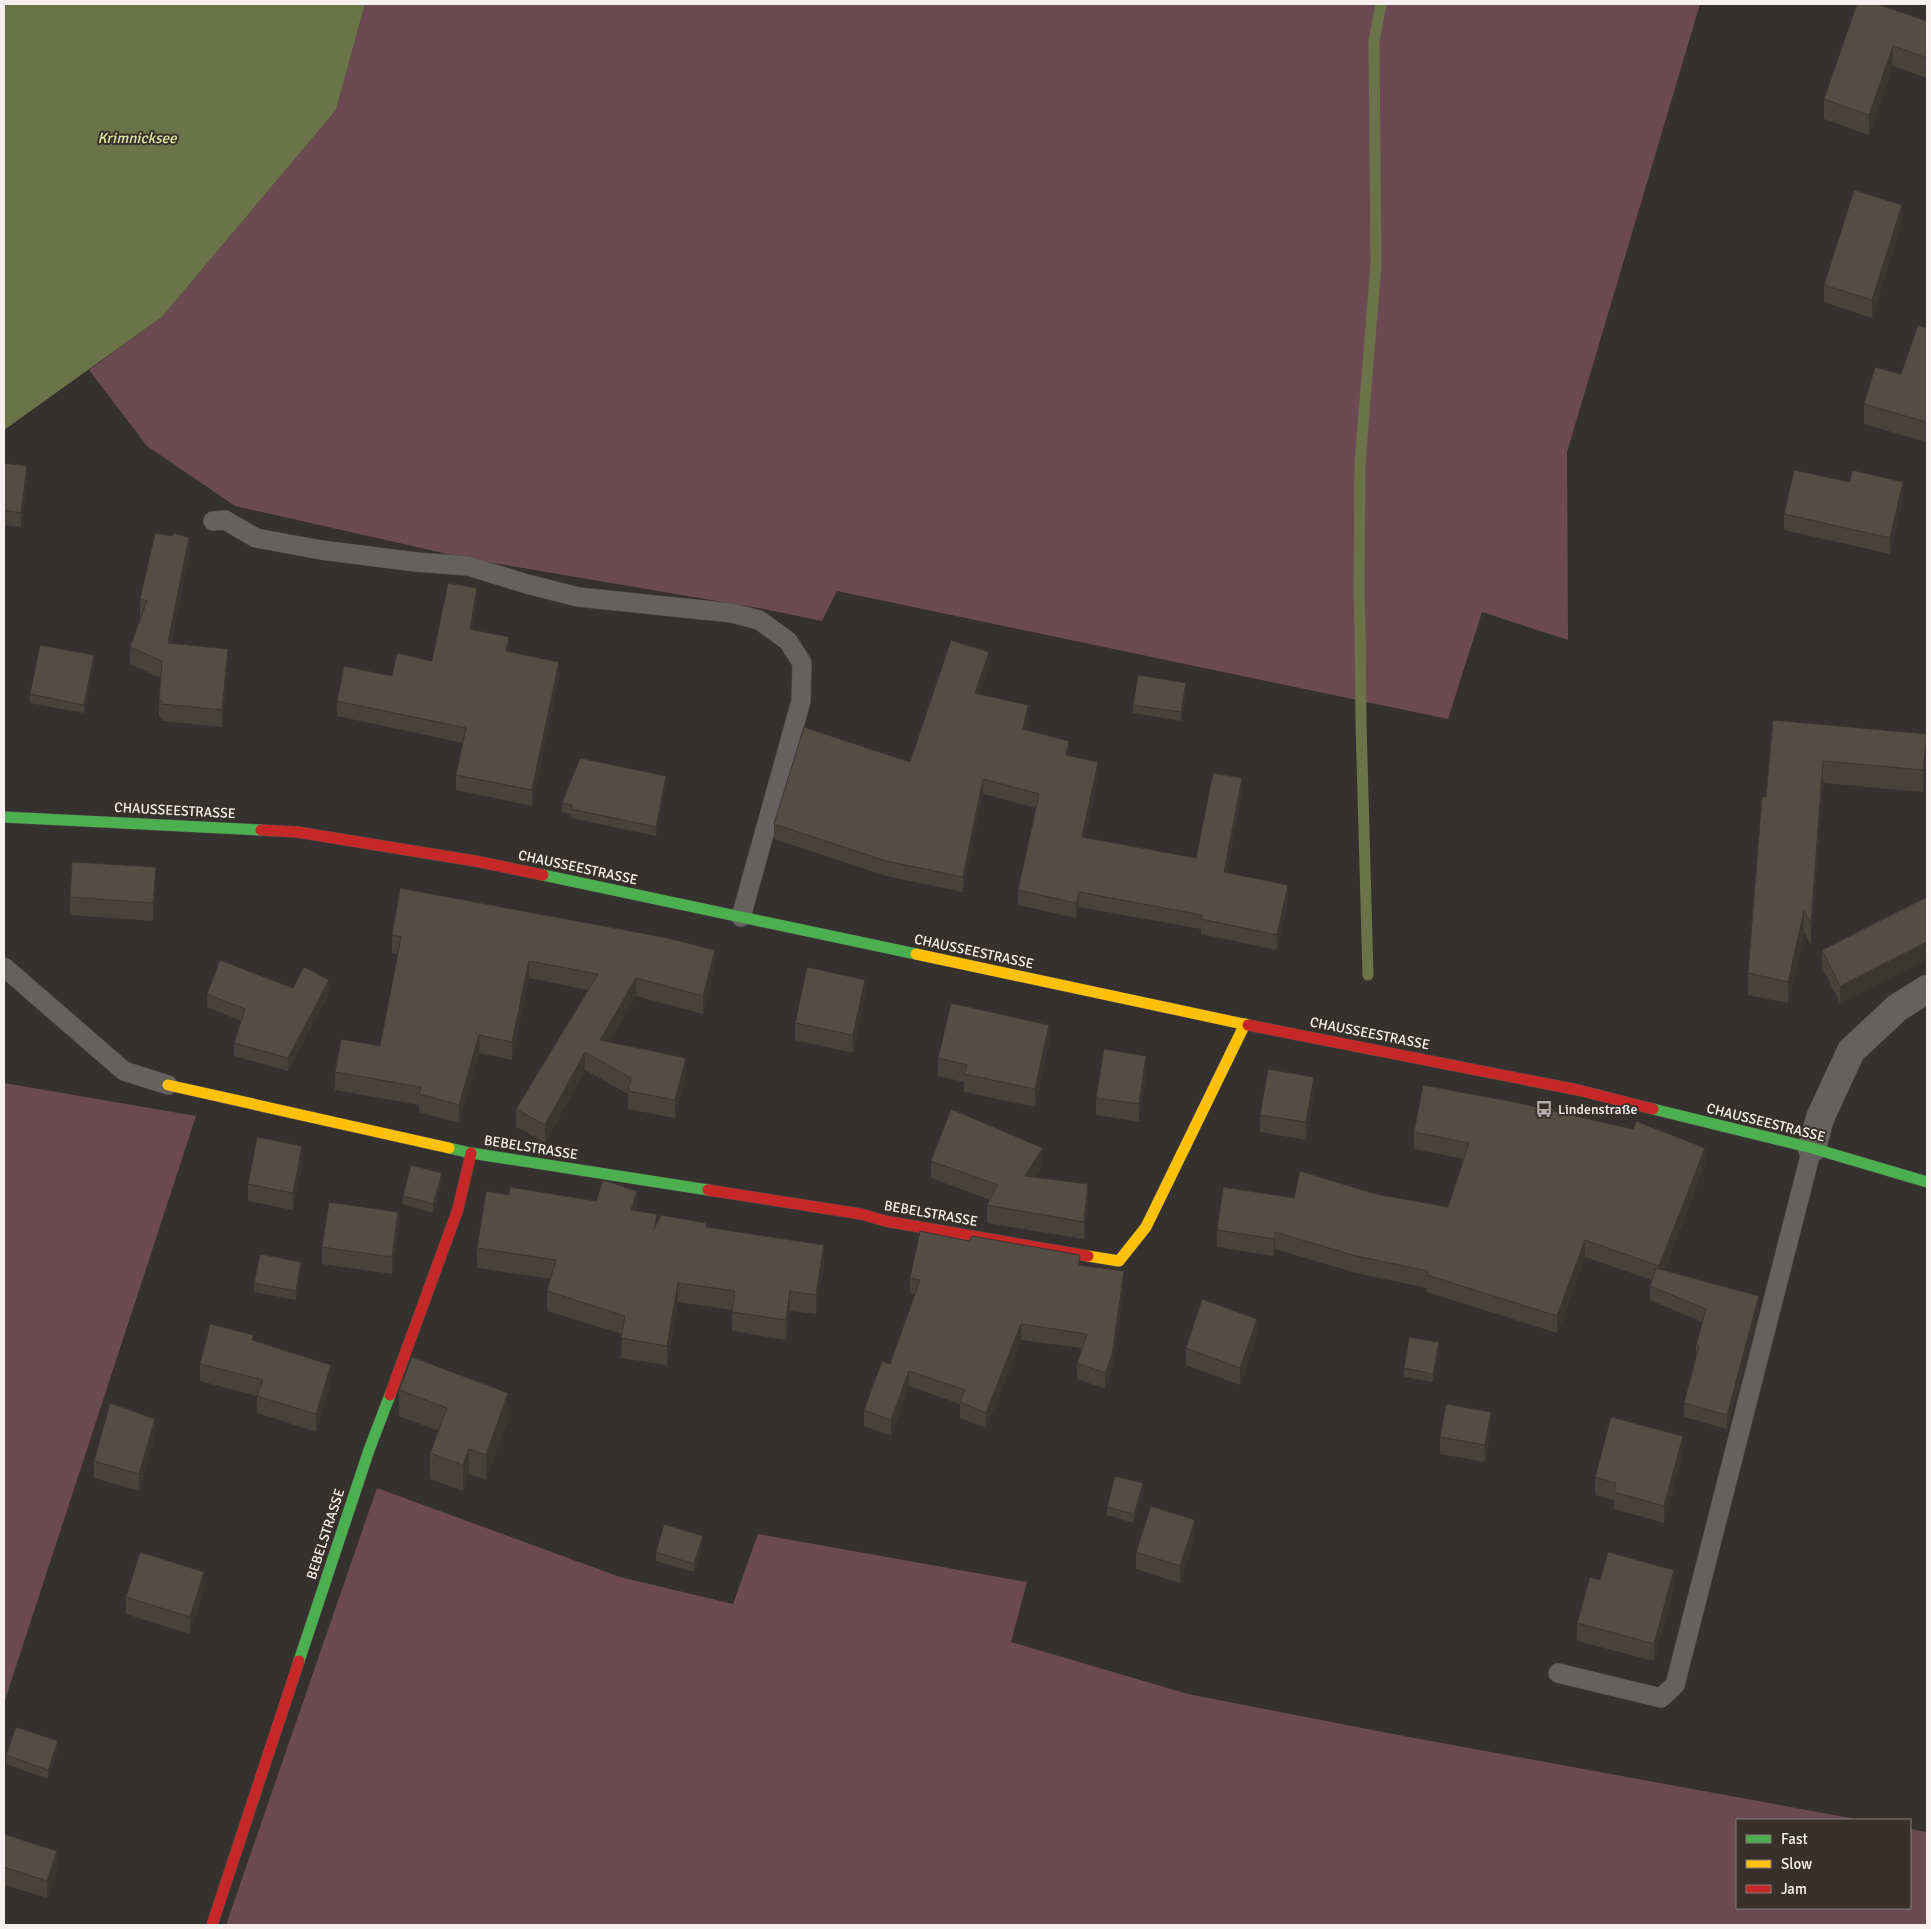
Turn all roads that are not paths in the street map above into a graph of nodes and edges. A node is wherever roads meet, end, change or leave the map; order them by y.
1 (213, 521) dead end
2 (4, 817) edge
3 (741, 917) junction
4 (4, 967) edge
5 (1927, 989) edge
6 (1245, 1024) junction
7 (168, 1085) joint
8 (1812, 1148) junction
9 (471, 1153) junction
10 (1927, 1182) edge
11 (1558, 1673) dead end
12 (212, 1925) edge

1 - 3 lane
2 - 3 street, CHAUSSEESTRASSE
3 - 6 street, CHAUSSEESTRASSE
4 - 7 lane
5 - 8 street
6 - 8 street, CHAUSSEESTRASSE
6 - 9 street, BEBELSTRASSE
7 - 9 street, BEBELSTRASSE
8 - 10 street, CHAUSSEESTRASSE
8 - 11 lane
9 - 12 street, BEBELSTRASSE

